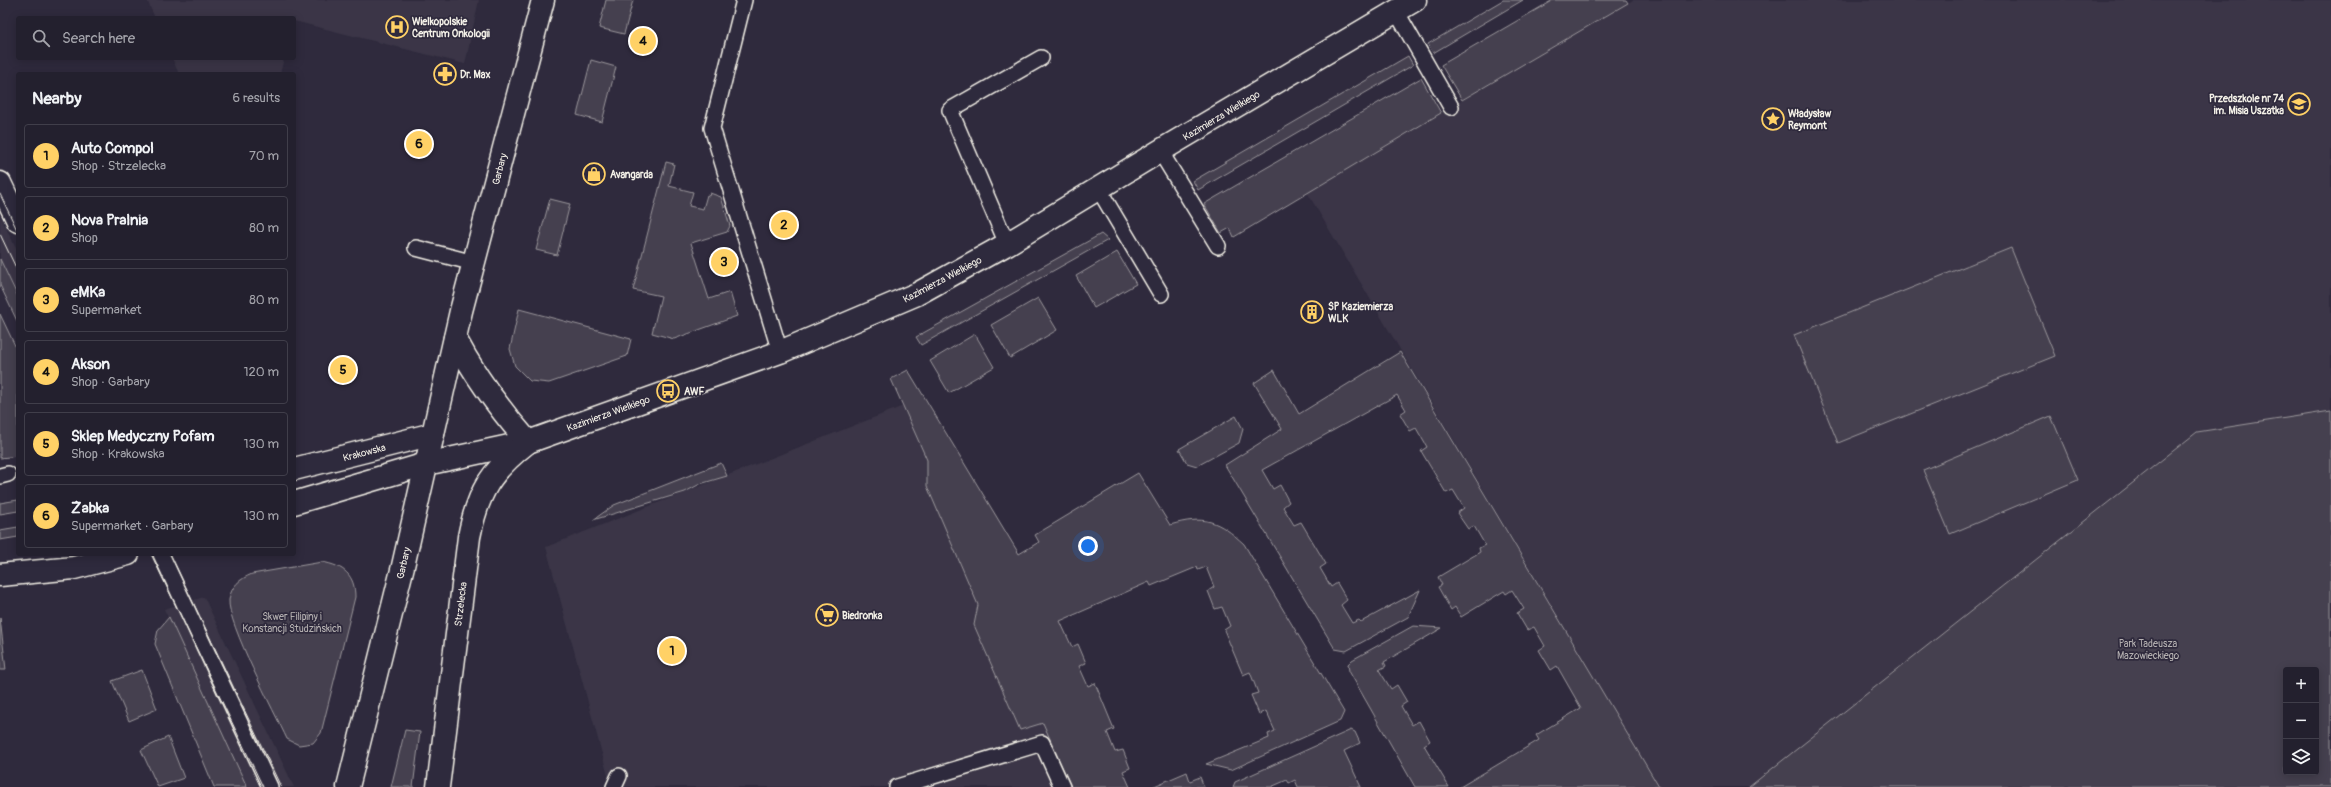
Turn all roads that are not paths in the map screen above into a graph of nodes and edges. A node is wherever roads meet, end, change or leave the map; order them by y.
1 (543, 0) edge
2 (744, 0) edge
3 (1415, 0) edge
4 (1396, 11) junction
5 (1041, 58) dead end
6 (1451, 107) dead end
7 (1160, 151) junction
8 (0, 183) edge
9 (1098, 188) junction
10 (16, 217) edge
11 (1007, 244) junction
12 (1218, 246) dead end
13 (416, 248) dead end
14 (474, 263) junction
15 (1161, 294) dead end
16 (455, 338) junction
17 (780, 352) junction
18 (433, 434) junction
19 (528, 442) junction
20 (426, 464) junction
21 (296, 468) edge
22 (296, 502) edge
23 (120, 556) edge
24 (161, 556) edge
25 (0, 575) edge
26 (270, 787) edge
27 (348, 787) edge
28 (438, 787) edge
29 (897, 787) edge
30 (1062, 787) edge

1 - 14 street, Garbary
2 - 17 lane
3 - 4 street, Kazimierza Wielkiego
4 - 6 lane
4 - 7 street, Kazimierza Wielkiego
5 - 11 lane
7 - 9 street, Kazimierza Wielkiego
7 - 12 lane
8 - 10 street
9 - 11 street, Kazimierza Wielkiego
9 - 15 lane
11 - 17 street, Kazimierza Wielkiego
13 - 14 lane
14 - 16 street, Garbary
16 - 18 street, Garbary
16 - 19 street
17 - 19 street, Kazimierza Wielkiego
18 - 20 street, Garbary
18 - 21 street, Krakowska
19 - 20 street, Kazimierza Wielkiego
19 - 28 street, Strzelecka
20 - 22 street
20 - 27 street, Garbary
23 - 25 street
24 - 26 lane
29 - 30 lane

